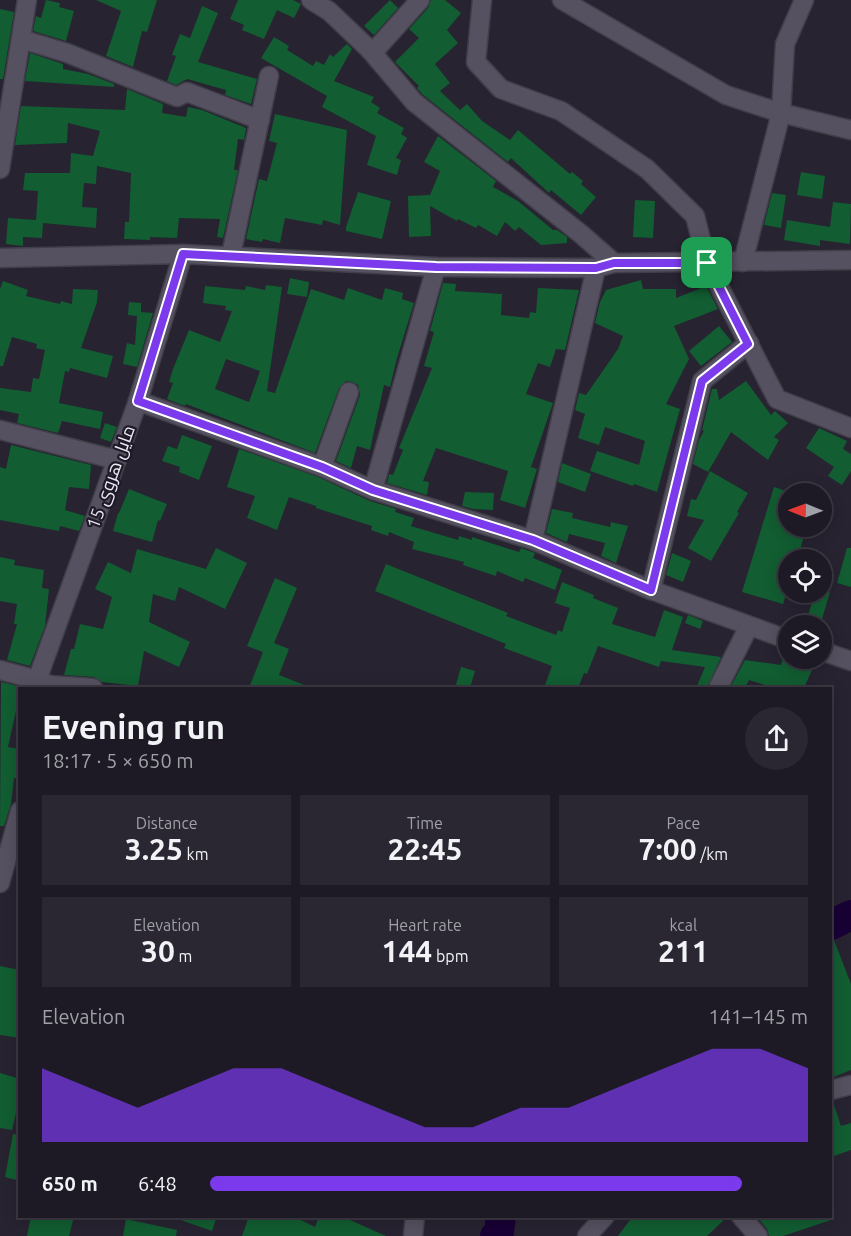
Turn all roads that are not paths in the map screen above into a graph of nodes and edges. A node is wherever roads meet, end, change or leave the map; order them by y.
1 (27, 0) edge
2 (311, 0) edge
3 (420, 0) edge
4 (482, 0) edge
5 (804, 0) edge
6 (572, 3) edge
7 (21, 39) junction
8 (370, 50) junction
9 (269, 76) dead end
10 (781, 112) junction
11 (260, 120) junction
12 (851, 130) edge
13 (0, 169) edge
14 (183, 254) junction
15 (231, 255) junction
16 (0, 258) edge
17 (851, 260) edge
18 (743, 262) junction
19 (707, 263) junction
20 (605, 265) junction
21 (436, 267) junction
22 (748, 344) junction
23 (349, 392) dead end
24 (138, 401) junction
25 (851, 428) edge
26 (0, 430) edge
27 (117, 460) junction
28 (322, 467) junction
29 (373, 490) junction
30 (533, 540) junction
31 (651, 590) junction
32 (749, 626) junction
33 (778, 636) edge
34 (832, 654) edge
35 (851, 661) edge
36 (0, 670) edge
37 (46, 684) edge
38 (81, 687) edge
39 (718, 687) edge
40 (14, 821) edge
41 (0, 883) edge
42 (851, 1085) edge
43 (832, 1090) edge
44 (415, 1218) edge
45 (603, 1218) edge
46 (743, 1218) edge
47 (413, 1236) edge
48 (587, 1236) edge
49 (758, 1236) edge

1 - 7 street
2 - 8 street
3 - 8 street
4 - 19 street
5 - 10 street
6 - 10 street
7 - 11 street
7 - 13 street
8 - 20 street
9 - 11 street
10 - 12 street
10 - 18 street
11 - 15 street
14 - 15 street
14 - 16 street
14 - 24 street, مایل هروی 15
15 - 21 street
17 - 18 street
18 - 19 street
19 - 20 street
19 - 22 street
20 - 21 street
20 - 30 street
21 - 29 street
22 - 25 street
22 - 31 street
23 - 28 street
24 - 27 street, مایل هروی 15
24 - 28 street
26 - 27 street
27 - 37 street, مایل هروی 15
28 - 29 street
29 - 30 street
30 - 31 street
31 - 32 street
32 - 33 street
32 - 39 street
34 - 35 street
36 - 37 street
37 - 38 street
40 - 41 street
42 - 43 street
44 - 47 street
45 - 48 street
46 - 49 street

